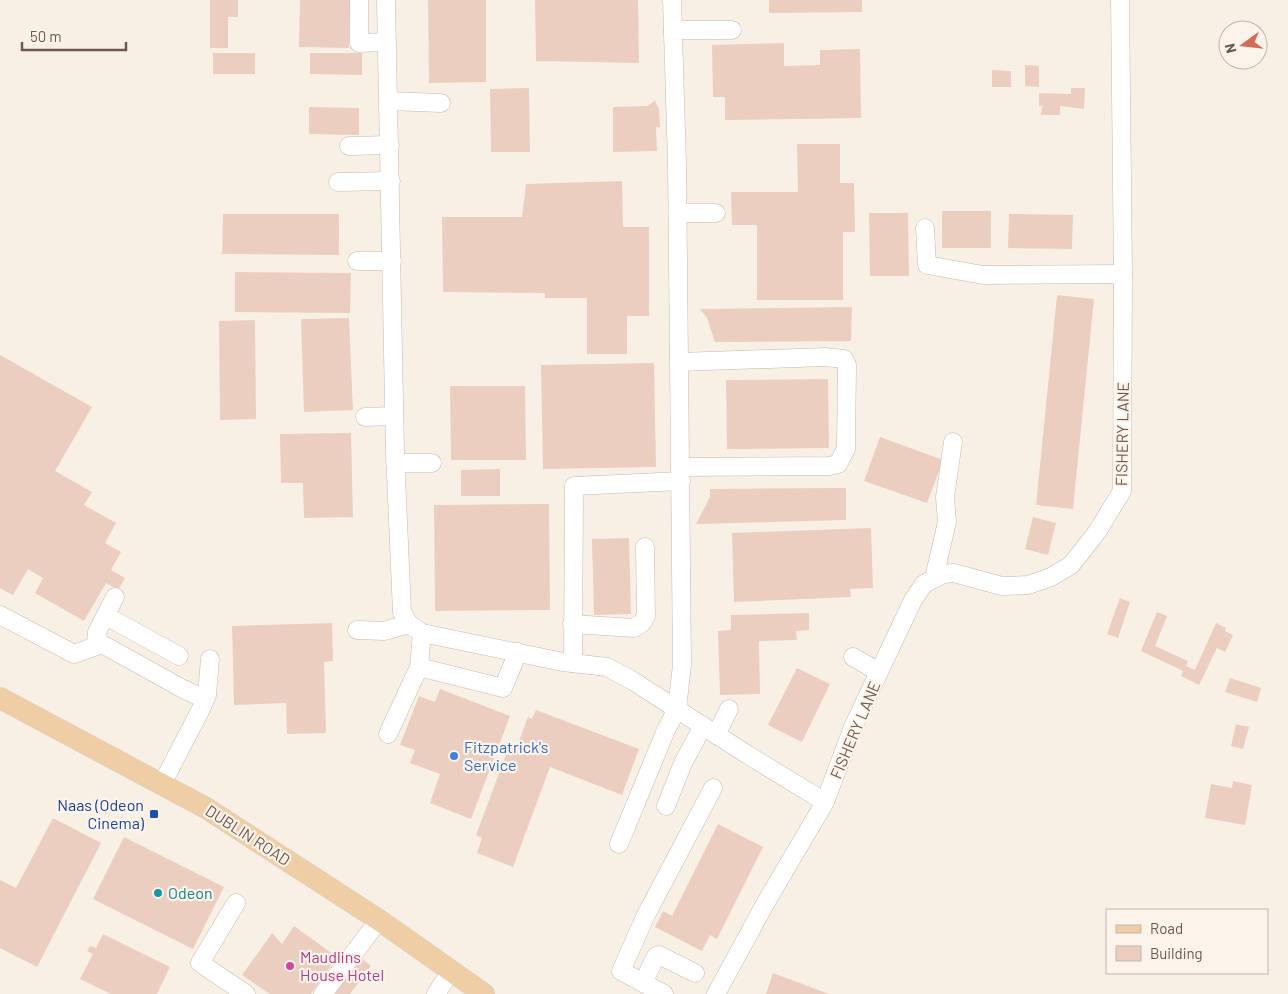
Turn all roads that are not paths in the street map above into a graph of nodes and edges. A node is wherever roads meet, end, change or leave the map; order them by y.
1 (358, 0) edge
2 (386, 0) edge
3 (672, 0) edge
4 (1120, 0) edge
5 (673, 30) junction
6 (732, 30) dead end
7 (388, 42) junction
8 (389, 101) junction
9 (441, 103) dead end
10 (390, 145) junction
11 (349, 146) dead end
12 (391, 181) junction
13 (338, 182) dead end
14 (678, 213) junction
15 (716, 213) dead end
16 (925, 228) dead end
17 (392, 261) junction
18 (357, 262) dead end
19 (1123, 274) junction
20 (680, 362) junction
21 (394, 416) junction
22 (365, 417) dead end
23 (953, 442) dead end
24 (395, 463) junction
25 (432, 463) dead end
26 (681, 474) junction
27 (645, 547) dead end
28 (934, 578) junction
29 (115, 597) dead end
30 (0, 615) edge
31 (106, 616) junction
32 (572, 624) junction
33 (416, 629) junction
34 (357, 630) dead end
35 (96, 645) junction
36 (518, 652) junction
37 (179, 656) dead end
38 (853, 657) dead end
39 (210, 660) dead end
40 (573, 663) junction
41 (419, 667) junction
42 (879, 672) junction
43 (0, 698) edge
44 (205, 699) junction
45 (677, 709) junction
46 (729, 709) dead end
47 (710, 731) junction
48 (388, 734) dead end
49 (162, 784) junction
50 (712, 788) dead end
51 (825, 802) junction
52 (666, 806) dead end
53 (619, 844) dead end
54 (236, 903) dead end
55 (379, 920) junction
56 (451, 971) junction
57 (695, 973) dead end
58 (643, 982) junction
59 (246, 994) edge
60 (323, 994) edge
61 (436, 994) edge
62 (484, 994) edge
63 (664, 994) edge
64 (716, 994) edge

1 - 7 street
2 - 7 street
3 - 5 street
4 - 19 street, FISHERY LANE
5 - 6 street
5 - 14 street
7 - 8 street
8 - 9 street
8 - 10 street
10 - 11 street
10 - 12 street
12 - 13 street
12 - 17 street
14 - 15 street
14 - 20 street
16 - 19 street
17 - 18 street
17 - 21 street
19 - 28 street, FISHERY LANE
20 - 26 street
20 - 26 street
21 - 22 street
21 - 24 street
23 - 28 street
24 - 25 street
24 - 33 street
26 - 32 street
26 - 45 street
27 - 32 street
28 - 42 street, FISHERY LANE
29 - 31 street
30 - 35 street
31 - 35 street
31 - 37 street
32 - 40 street
33 - 34 street
33 - 36 street
33 - 41 street
35 - 44 street
36 - 40 street
36 - 41 street
38 - 42 street
39 - 44 street
40 - 45 street
41 - 48 street
42 - 51 street, FISHERY LANE
43 - 49 main road, DUBLIN ROAD
44 - 49 street
45 - 47 street
45 - 53 street
46 - 47 street
47 - 51 street
47 - 52 street
49 - 55 main road, DUBLIN ROAD
50 - 58 street
51 - 64 street, FISHERY LANE
54 - 59 street
55 - 56 main road, DUBLIN ROAD
55 - 60 street
56 - 61 street
56 - 62 main road, DUBLIN ROAD
57 - 58 street
58 - 63 street

